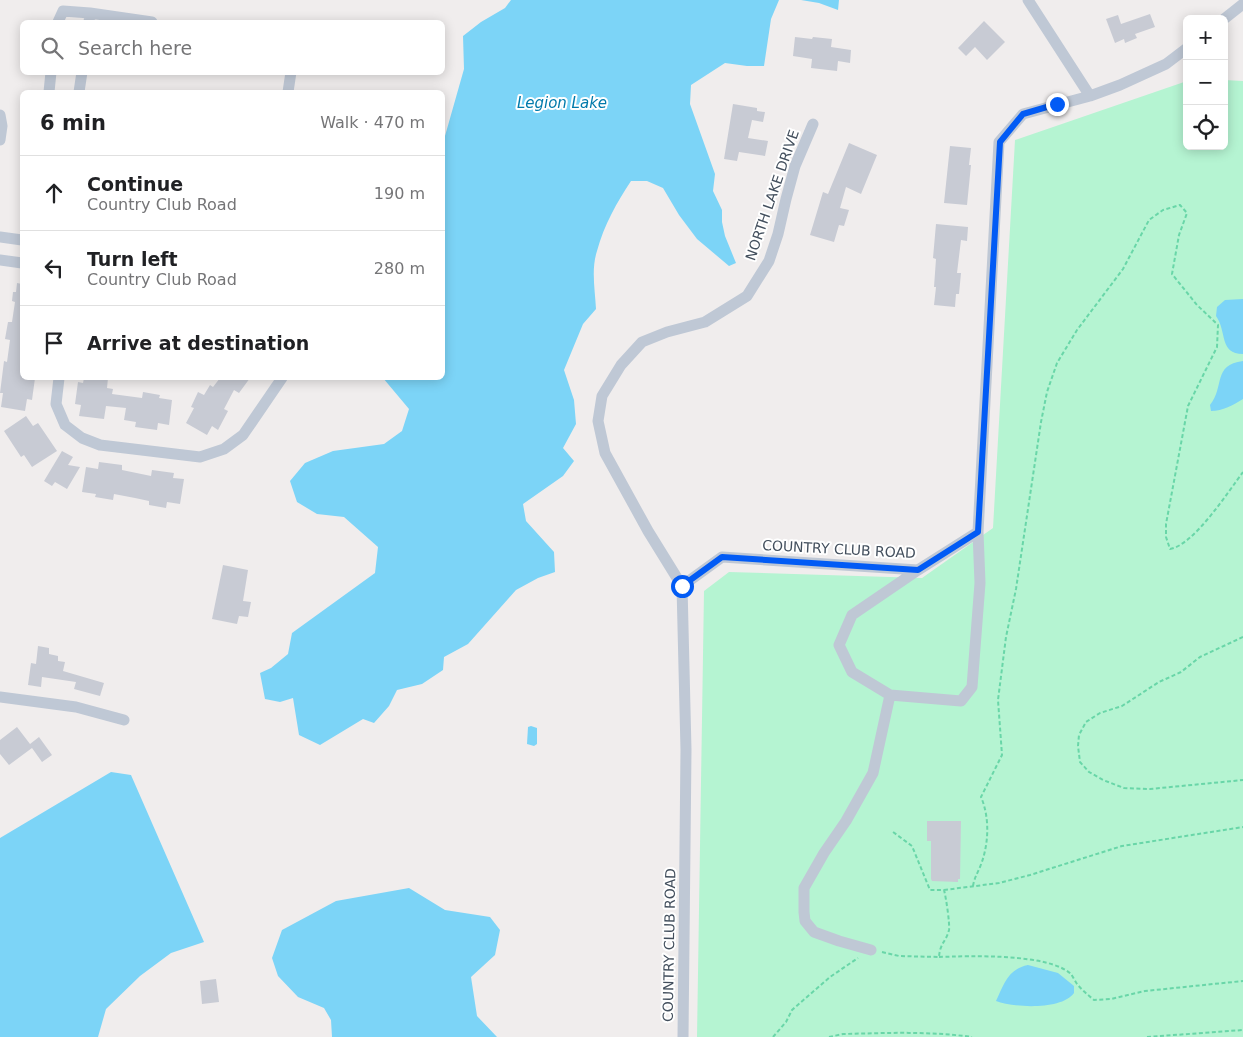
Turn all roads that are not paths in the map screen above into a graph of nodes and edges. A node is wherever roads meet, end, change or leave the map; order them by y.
1 (1028, 0) edge
2 (1243, 4) edge
3 (1228, 16) edge
4 (89, 18) edge
5 (59, 20) edge
6 (120, 20) edge
7 (1183, 51) edge
8 (51, 75) edge
9 (82, 75) edge
10 (291, 75) edge
11 (49, 90) edge
12 (79, 90) edge
13 (288, 90) edge
14 (1090, 96) junction
15 (0, 115) edge
16 (812, 124) dead end
17 (0, 140) edge
18 (0, 237) edge
19 (20, 240) edge
20 (0, 260) edge
21 (20, 263) edge
22 (59, 380) edge
23 (281, 380) edge
24 (978, 532) junction
25 (918, 570) junction
26 (682, 586) junction
27 (890, 695) junction
28 (0, 697) edge
29 (124, 720) dead end
30 (871, 950) road end
31 (683, 1037) edge

1 - 14 street
2 - 3 street
4 - 5 street
4 - 6 street
7 - 14 street
8 - 11 street
9 - 12 street
10 - 13 street
14 - 24 street
15 - 17 street
16 - 26 street, NORTH LAKE DRIVE
18 - 19 street
20 - 21 street
22 - 23 street
24 - 25 street, COUNTRY CLUB ROAD
24 - 27 street
25 - 26 street, COUNTRY CLUB ROAD
25 - 27 street
26 - 31 street, COUNTRY CLUB ROAD
27 - 30 street
28 - 29 street

